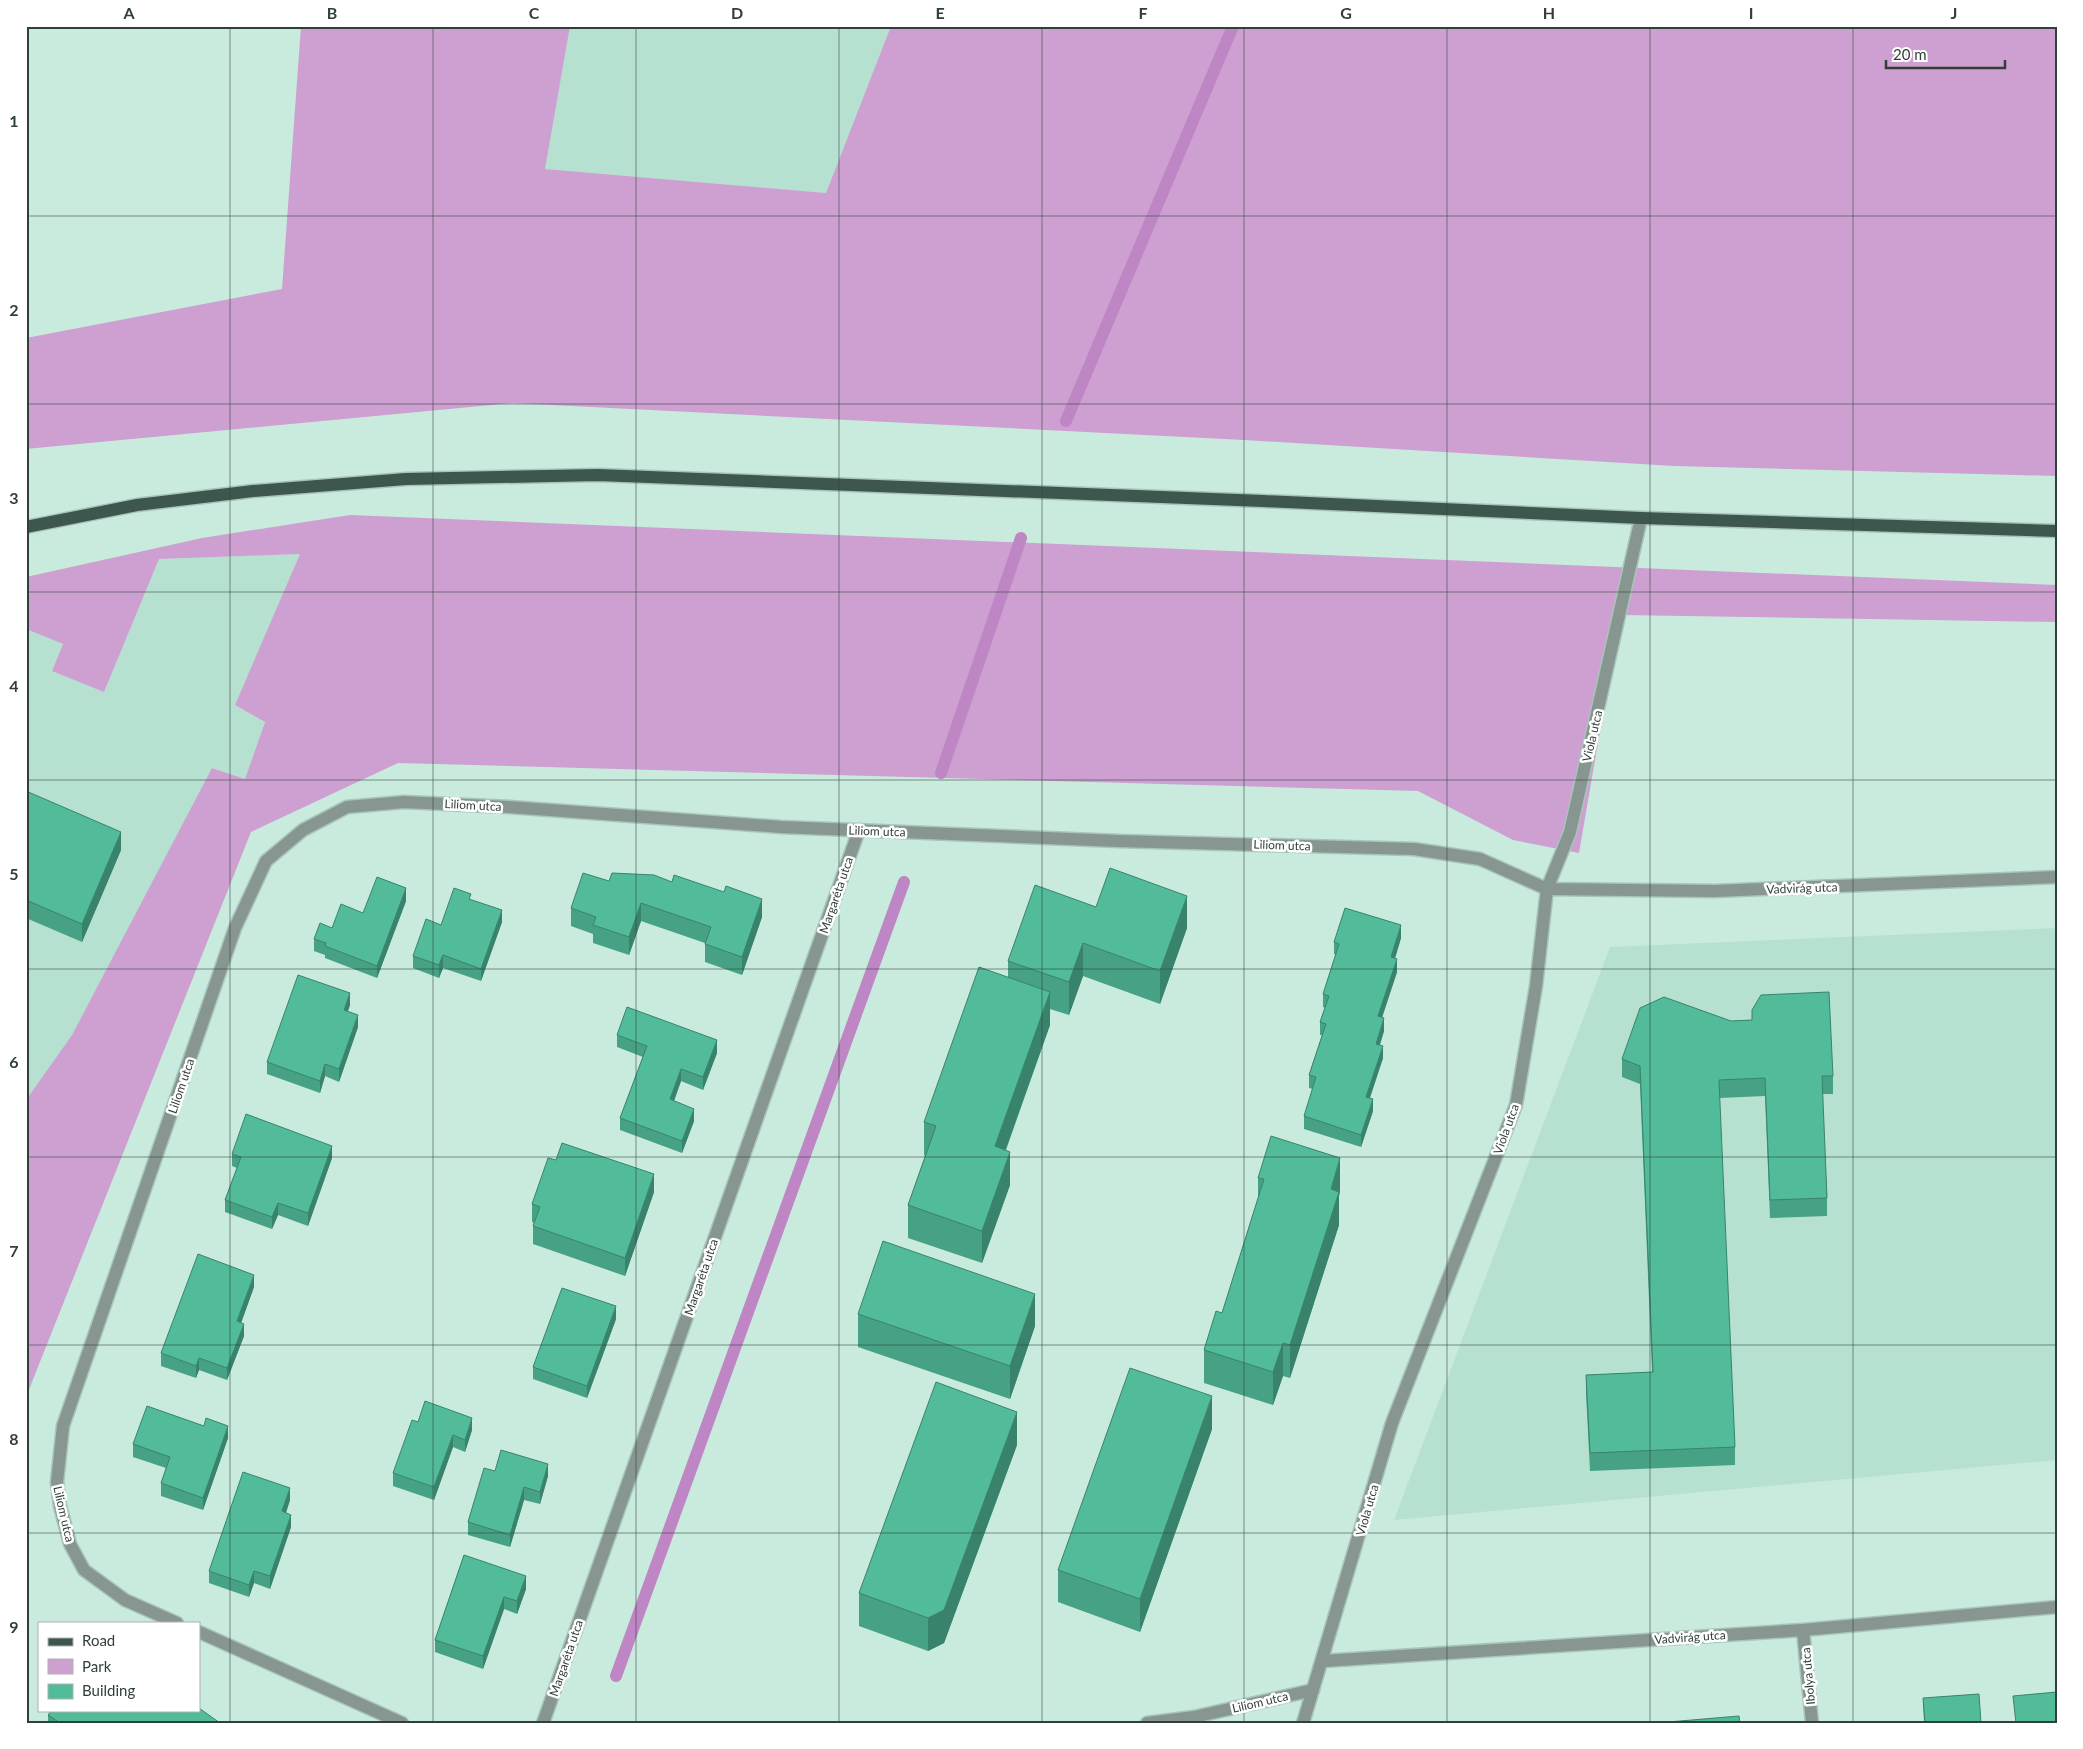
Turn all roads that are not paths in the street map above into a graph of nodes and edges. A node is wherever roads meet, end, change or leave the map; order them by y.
1 (1641, 518) junction
2 (26, 527) edge
3 (2057, 531) edge
4 (859, 830) junction
5 (2057, 878) edge
6 (1547, 889) junction
7 (2057, 1607) edge
8 (175, 1622) edge
9 (1803, 1630) junction
10 (200, 1632) edge
11 (1323, 1662) junction
12 (1314, 1690) junction
13 (402, 1723) edge
14 (543, 1723) edge
15 (1147, 1723) edge
16 (1303, 1723) edge
17 (1812, 1723) edge

1 - 2 main road
1 - 3 main road
1 - 6 street, Viola utca
4 - 6 street, Liliom utca
4 - 8 street, Liliom utca
4 - 14 street, Margaréta utca
5 - 6 street, Vadvirág utca
6 - 11 street, Viola utca
7 - 9 street, Vadvirág utca
9 - 11 street, Vadvirág utca
9 - 17 street, Ibolya utca
10 - 13 street
11 - 12 street, Viola utca
12 - 15 street, Liliom utca
12 - 16 street, Viola utca

